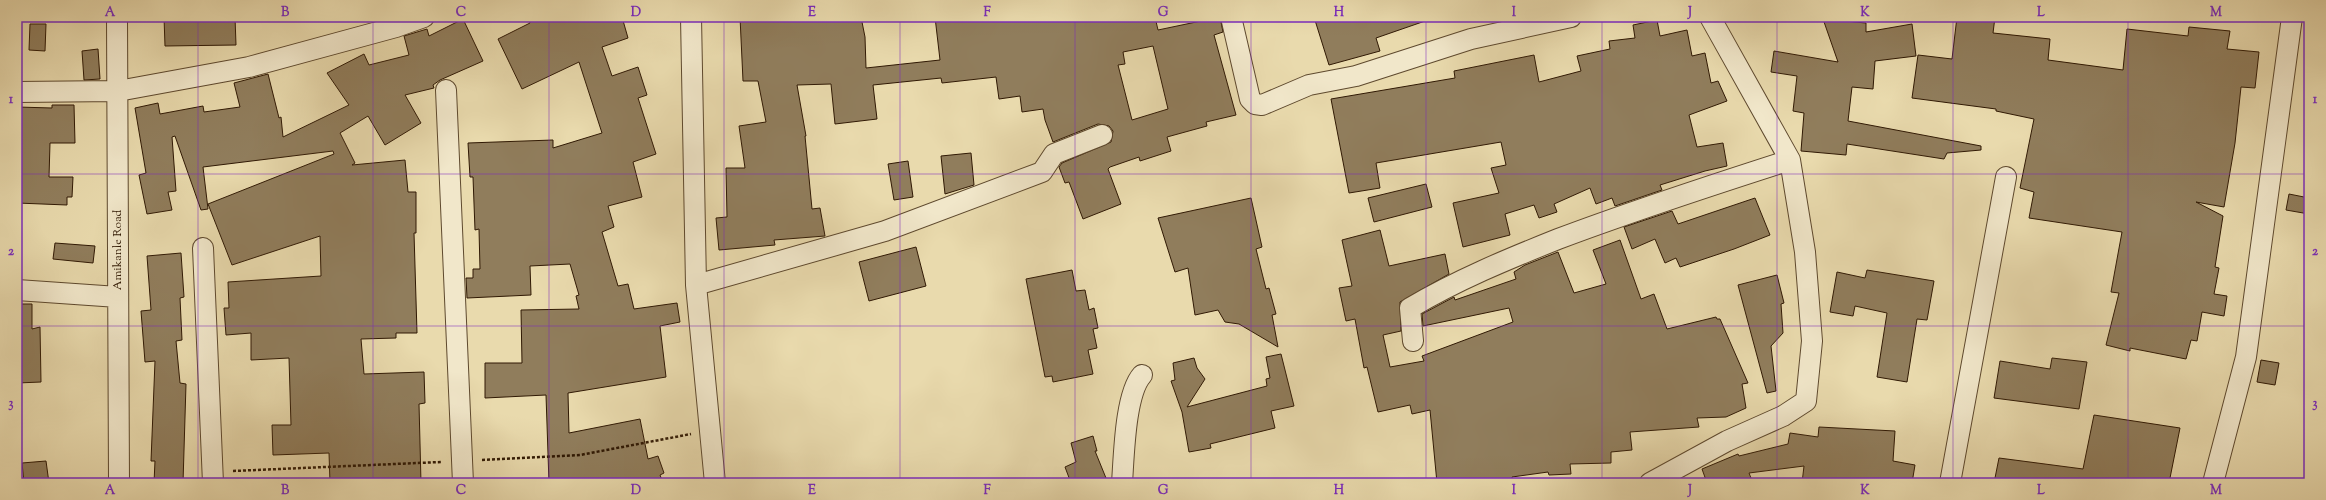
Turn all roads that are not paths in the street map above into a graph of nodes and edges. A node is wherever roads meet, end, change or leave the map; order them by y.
1 (117, 17) edge
2 (424, 17) edge
3 (691, 17) edge
4 (1231, 17) edge
5 (1571, 17) edge
6 (1710, 17) edge
7 (2292, 17) edge
8 (446, 90) dead end
9 (118, 91) junction
10 (17, 92) edge
11 (1102, 135) dead end
12 (1790, 160) junction
13 (2006, 177) dead end
14 (203, 248) dead end
15 (696, 285) junction
16 (17, 290) edge
17 (118, 297) junction
18 (1413, 341) dead end
19 (1142, 374) dead end
20 (119, 483) edge
21 (213, 483) edge
22 (463, 483) edge
23 (715, 483) edge
24 (1122, 483) edge
25 (1650, 483) edge
26 (1950, 483) edge
27 (2213, 483) edge

1 - 9 street, Amikanle Road
2 - 9 street
3 - 15 street
4 - 5 street
6 - 12 street
7 - 27 street
8 - 22 street
9 - 10 street
9 - 17 street, Amikanle Road
11 - 15 street
12 - 18 street
12 - 25 street
13 - 26 street
14 - 21 street
15 - 23 street
16 - 17 street
17 - 20 street, Amikanle Road
19 - 24 street

